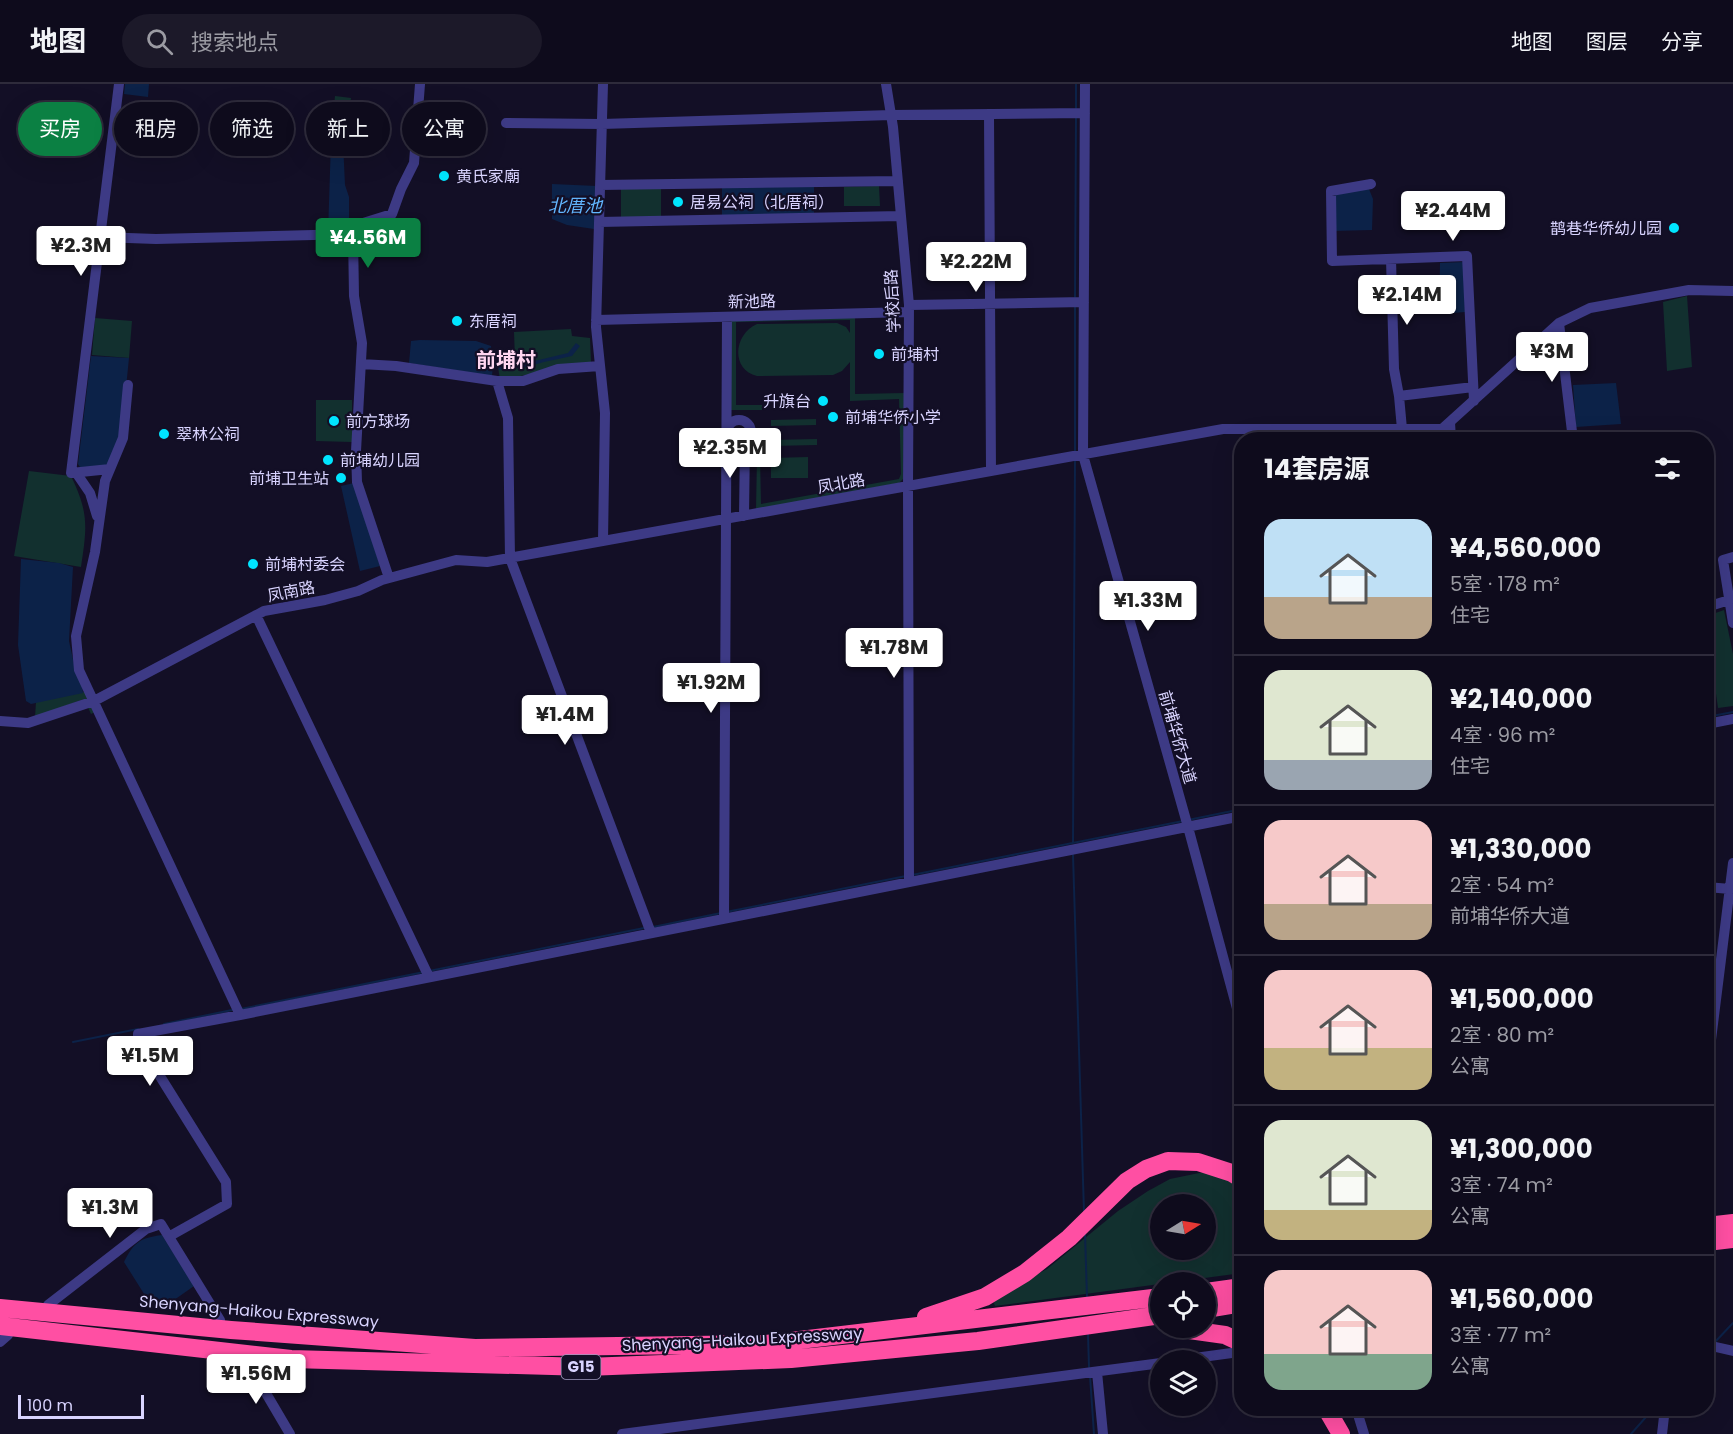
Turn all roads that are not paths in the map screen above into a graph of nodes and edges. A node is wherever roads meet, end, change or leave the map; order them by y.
1 (119, 84) edge
2 (420, 84) edge
3 (603, 84) edge
4 (886, 84) edge
5 (1085, 84) edge
6 (1079, 113) junction
7 (989, 114) junction
8 (891, 115) junction
9 (506, 123) dead end
10 (602, 124) junction
11 (898, 181) junction
12 (600, 184) junction
13 (1371, 184) dead end
14 (901, 216) junction
15 (599, 222) junction
16 (353, 234) junction
17 (100, 237) junction
18 (1391, 259) junction
19 (1733, 291) edge
20 (1078, 302) junction
21 (990, 304) junction
22 (909, 309) junction
23 (727, 317) junction
24 (596, 320) junction
25 (1559, 323) junction
26 (361, 364) junction
27 (600, 366) junction
28 (497, 381) junction
29 (128, 385) dead end
30 (1473, 387) junction
31 (1399, 396) junction
32 (1474, 401) junction
33 (1450, 422) junction
34 (1331, 432) edge
35 (1403, 432) edge
36 (1419, 432) edge
37 (1451, 432) edge
38 (1572, 432) edge
39 (727, 433) junction
40 (746, 442) junction
41 (1078, 456) junction
42 (110, 469) junction
43 (991, 471) junction
44 (77, 474) dead end
45 (908, 486) junction
46 (744, 516) junction
47 (728, 519) junction
48 (99, 527) junction
49 (603, 541) junction
50 (1733, 557) edge
51 (510, 558) junction
52 (389, 578) junction
53 (1728, 600) junction
54 (1714, 605) edge
55 (256, 615) junction
56 (1733, 623) edge
57 (94, 701) junction
58 (1733, 719) edge
59 (0, 721) edge
60 (1714, 723) edge
61 (1234, 817) edge
62 (1187, 823) junction
63 (1733, 863) edge
64 (909, 878) junction
65 (1714, 888) edge
66 (1730, 889) junction
67 (724, 915) junction
68 (650, 929) junction
69 (427, 973) junction
70 (1234, 998) edge
71 (239, 1011) junction
72 (1714, 1016) edge
73 (1234, 1174) edge
74 (1733, 1223) edge
75 (1714, 1225) edge
76 (170, 1236) junction
77 (1733, 1239) edge
78 (1714, 1241) edge
79 (1234, 1288) edge
80 (1216, 1291) edge
81 (1150, 1298) edge
82 (48, 1305) dead end
83 (1234, 1305) edge
84 (0, 1308) edge
85 (1216, 1308) edge
86 (1150, 1317) edge
87 (220, 1320) dead end
88 (1150, 1327) edge
89 (880, 1330) junction
90 (1037, 1333) junction
91 (1216, 1334) edge
92 (3, 1335) edge
93 (1234, 1343) edge
94 (1714, 1347) edge
95 (1234, 1349) edge
96 (1733, 1351) edge
97 (1216, 1353) edge
98 (247, 1361) dead end
99 (1150, 1365) edge
100 (1092, 1373) junction
101 (1331, 1416) edge
102 (1358, 1416) edge
103 (1664, 1416) edge
104 (290, 1434) edge
105 (622, 1434) edge
106 (1103, 1434) edge
107 (1341, 1434) edge
108 (1364, 1434) edge
109 (1662, 1434) edge

1 - 17 street
2 - 16 street
3 - 10 street
4 - 8 street, 学校后路
5 - 6 street, 前埔华侨大道
6 - 7 street
6 - 20 street, 前埔华侨大道
7 - 8 street
7 - 21 street
8 - 10 street
8 - 11 street, 学校后路
9 - 10 street
10 - 12 street
11 - 12 street
11 - 14 street, 学校后路
12 - 15 street
13 - 18 street
14 - 15 street
14 - 22 street, 学校后路
15 - 24 street
16 - 17 street
16 - 26 street
17 - 42 street
18 - 30 street
18 - 31 street
19 - 25 street
20 - 21 street, 新池路
20 - 41 street, 前埔华侨大道
21 - 22 street, 新池路
21 - 43 street
22 - 23 street, 新池路
22 - 45 street, 学校后路
23 - 24 street, 新池路
23 - 39 street
24 - 27 street
25 - 32 street
25 - 38 street
26 - 28 street
26 - 52 street
27 - 28 street
27 - 49 street
28 - 51 street
29 - 42 street
30 - 31 street
30 - 32 street
31 - 35 street
32 - 33 street
33 - 36 street, 凤北路
33 - 37 street
34 - 41 street, 凤北路
39 - 40 street
39 - 40 street
39 - 47 street
40 - 46 street
41 - 43 street, 凤北路
41 - 62 street, 前埔华侨大道
42 - 48 street
43 - 45 street, 凤北路
44 - 48 street
45 - 46 street, 凤北路
45 - 64 street, 学校后路
46 - 47 street, 凤北路
47 - 49 street, 凤北路
47 - 67 street
48 - 57 street
49 - 51 street, 凤北路
50 - 53 street
51 - 52 street, 凤南路
51 - 68 street
52 - 55 street, 凤南路
53 - 54 street
53 - 56 street
55 - 57 street, 凤南路
55 - 69 street
57 - 59 street, 凤南路
57 - 71 street
58 - 60 street
61 - 62 street
62 - 64 street
62 - 70 street, 前埔华侨大道
63 - 66 street
64 - 67 street
65 - 66 street
66 - 72 street
67 - 68 street
68 - 69 street
69 - 71 street
71 - 76 street
73 - 89 highway
74 - 75 highway
76 - 82 street
76 - 87 street
77 - 78 highway
79 - 80 highway
81 - 89 highway, Shenyang-Haikou Expressway / G15
83 - 85 highway
84 - 89 highway, Shenyang-Haikou Expressway / G15
86 - 90 highway, Shenyang-Haikou Expressway / G15
88 - 90 highway
90 - 92 highway, Shenyang-Haikou Expressway / G15
91 - 93 highway
94 - 96 street
95 - 97 street
98 - 104 street
99 - 100 street
100 - 105 street
100 - 106 street
101 - 107 highway
102 - 108 street
103 - 109 street

